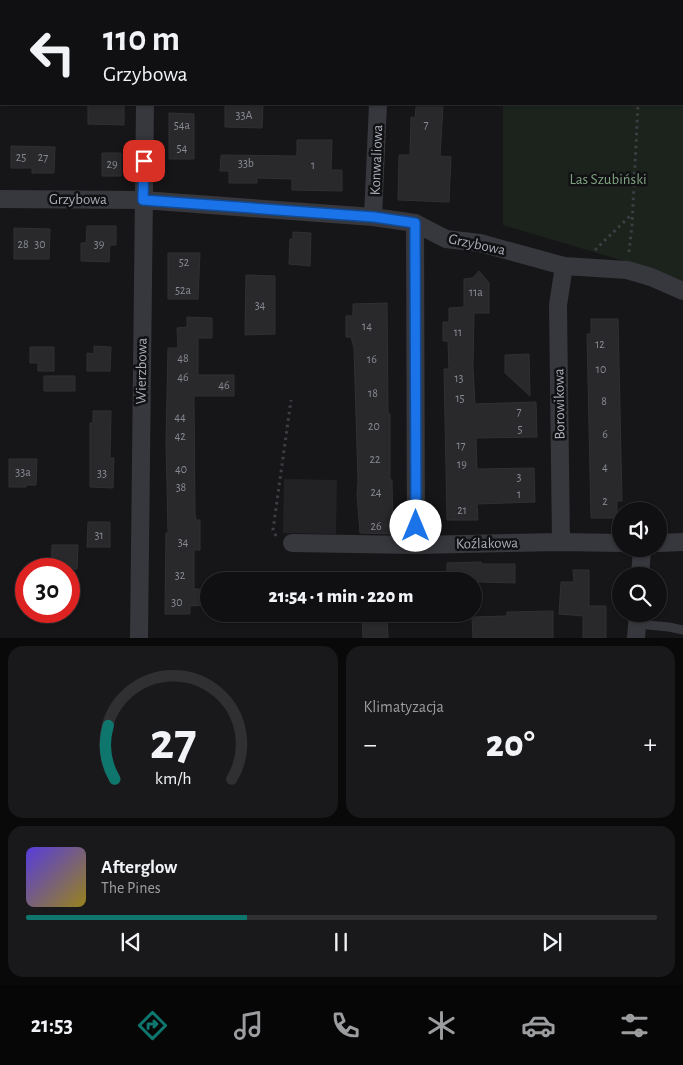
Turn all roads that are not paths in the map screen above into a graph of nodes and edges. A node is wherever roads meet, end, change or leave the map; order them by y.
1 (145, 105) edge
2 (378, 105) edge
3 (0, 199) edge
4 (143, 200) junction
5 (374, 217) junction
6 (415, 223) junction
7 (570, 267) junction
8 (683, 291) edge
9 (561, 542) junction
10 (683, 542) edge
11 (292, 543) road end
12 (612, 543) edge
13 (667, 543) edge
14 (416, 544) junction
15 (637, 625) edge
16 (683, 630) edge
17 (138, 638) edge

1 - 4 street, Wierzbowa
2 - 5 street, Konwaliowa
3 - 4 street, Grzybowa
4 - 5 street, Grzybowa
4 - 17 street, Wierzbowa
5 - 6 street, Grzybowa
6 - 7 street, Grzybowa
6 - 14 street
7 - 8 street, Grzybowa
7 - 9 street, Borowikowa
9 - 12 street, Koźlakowa
9 - 14 street, Koźlakowa
10 - 13 street
11 - 14 street, Koźlakowa
15 - 16 lane

